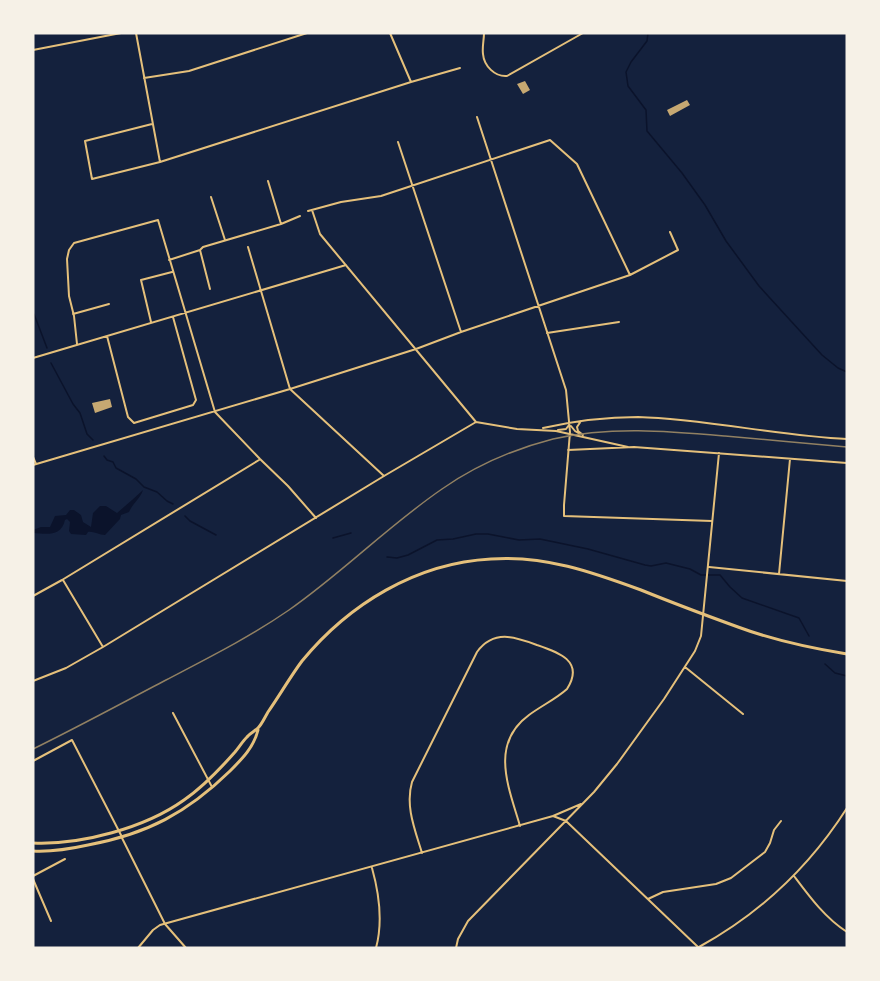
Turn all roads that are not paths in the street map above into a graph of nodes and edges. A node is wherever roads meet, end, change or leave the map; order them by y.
1 (121, 33) edge
2 (136, 33) edge
3 (307, 33) edge
4 (390, 33) edge
5 (484, 33) edge
6 (583, 33) edge
7 (33, 50) edge
8 (460, 68) dead end
9 (144, 78) junction
10 (411, 82) junction
11 (477, 117) dead end
12 (152, 124) junction
13 (398, 142) dead end
14 (491, 159) junction
15 (160, 162) junction
16 (268, 181) dead end
17 (412, 185) junction
18 (211, 197) dead end
19 (312, 210) junction
20 (308, 211) dead end
21 (300, 216) dead end
22 (280, 224) junction
23 (670, 232) dead end
24 (225, 240) junction
25 (248, 247) dead end
26 (200, 250) junction
27 (169, 260) junction
28 (346, 265) junction
29 (173, 272) junction
30 (630, 275) junction
31 (210, 289) dead end
32 (261, 291) junction
33 (109, 304) dead end
34 (538, 306) junction
35 (185, 312) junction
36 (73, 314) junction
37 (173, 316) junction
38 (151, 322) junction
39 (619, 322) dead end
40 (461, 332) junction
41 (547, 333) junction
42 (106, 336) junction
43 (77, 345) junction
44 (416, 349) junction
45 (33, 358) edge
46 (290, 389) junction
47 (215, 412) junction
48 (476, 422) junction
49 (581, 422) junction
50 (570, 423) junction
51 (537, 429) junction
52 (556, 431) junction
53 (570, 434) junction
54 (582, 437) junction
55 (847, 439) edge
56 (628, 447) junction
57 (568, 450) junction
58 (719, 453) junction
59 (33, 457) edge
60 (260, 459) junction
61 (790, 459) junction
62 (847, 463) edge
63 (35, 464) edge
64 (384, 476) junction
65 (316, 518) junction
66 (712, 521) junction
67 (709, 567) junction
68 (779, 574) junction
69 (62, 580) junction
70 (847, 581) edge
71 (33, 596) edge
72 (704, 614) junction
73 (847, 619) edge
74 (847, 636) edge
75 (103, 647) junction
76 (847, 654) edge
77 (685, 667) junction
78 (33, 681) edge
79 (173, 713) dead end
80 (743, 714) dead end
81 (258, 728) junction
82 (33, 760) edge
83 (208, 780) junction
84 (212, 787) junction
85 (584, 803) junction
86 (847, 808) edge
87 (553, 816) junction
88 (566, 821) junction
89 (781, 821) dead end
90 (520, 826) junction
91 (119, 831) junction
92 (122, 838) junction
93 (33, 843) edge
94 (33, 851) edge
95 (422, 853) junction
96 (65, 859) dead end
97 (372, 867) junction
98 (794, 876) junction
99 (33, 877) edge
100 (648, 899) junction
101 (51, 921) dead end
102 (165, 924) junction
103 (847, 932) edge
104 (703, 944) junction
105 (138, 948) edge
106 (186, 948) edge
107 (376, 948) edge
108 (456, 948) edge
109 (697, 948) edge
110 (707, 948) edge

1 - 7 street
2 - 9 street
3 - 9 street
4 - 10 street
5 - 6 street
8 - 10 street
9 - 12 street
10 - 15 street
11 - 14 street
12 - 15 street
12 - 15 street
13 - 17 street
14 - 17 street
14 - 30 street
14 - 34 street
16 - 22 street
17 - 19 street
17 - 40 street
18 - 24 street
19 - 20 street
19 - 28 street
21 - 22 street
22 - 24 street
23 - 30 street
24 - 26 street
25 - 32 street
26 - 27 street
26 - 31 street
27 - 29 street
27 - 36 street
28 - 32 street
28 - 44 street
29 - 35 street
29 - 38 street
30 - 34 street
32 - 35 street
32 - 46 street
33 - 36 street
34 - 40 street
34 - 41 street
35 - 37 street
35 - 47 street
36 - 43 street
37 - 38 street
37 - 42 street
38 - 42 street
39 - 41 street
40 - 44 street
41 - 50 street
42 - 43 street
43 - 45 street
44 - 46 street
44 - 48 street
46 - 47 street
46 - 64 street
47 - 60 street
47 - 63 street
48 - 51 street
48 - 64 street
49 - 50 street
49 - 54 street
49 - 55 street
50 - 51 street
50 - 52 street
50 - 53 street
50 - 54 street
51 - 52 street
52 - 53 street
53 - 54 street
53 - 57 street
54 - 56 street
56 - 57 street
56 - 58 street
57 - 66 street
58 - 61 street
58 - 66 street
59 - 63 street
60 - 65 street
60 - 69 street
61 - 62 street
61 - 68 street
64 - 65 street
65 - 75 street
66 - 67 street
67 - 68 street
67 - 72 street
68 - 70 street
69 - 71 street
69 - 75 street
72 - 76 main road
72 - 77 street
72 - 81 main road
73 - 74 street
75 - 78 street
77 - 80 street
77 - 85 street
79 - 83 street
81 - 83 main road
81 - 84 main road
82 - 91 street
83 - 84 street
83 - 91 main road
84 - 92 main road
85 - 87 street
85 - 88 street
86 - 98 street
87 - 88 street
87 - 90 street
88 - 100 street
88 - 108 street
89 - 100 street
90 - 95 street
90 - 95 street
91 - 92 street
91 - 93 main road
92 - 94 main road
92 - 102 street
95 - 97 street
96 - 99 street
97 - 102 street
97 - 107 street
98 - 103 street
98 - 104 street
99 - 101 street
100 - 109 street
102 - 105 street
102 - 106 street
104 - 109 street
104 - 110 street

